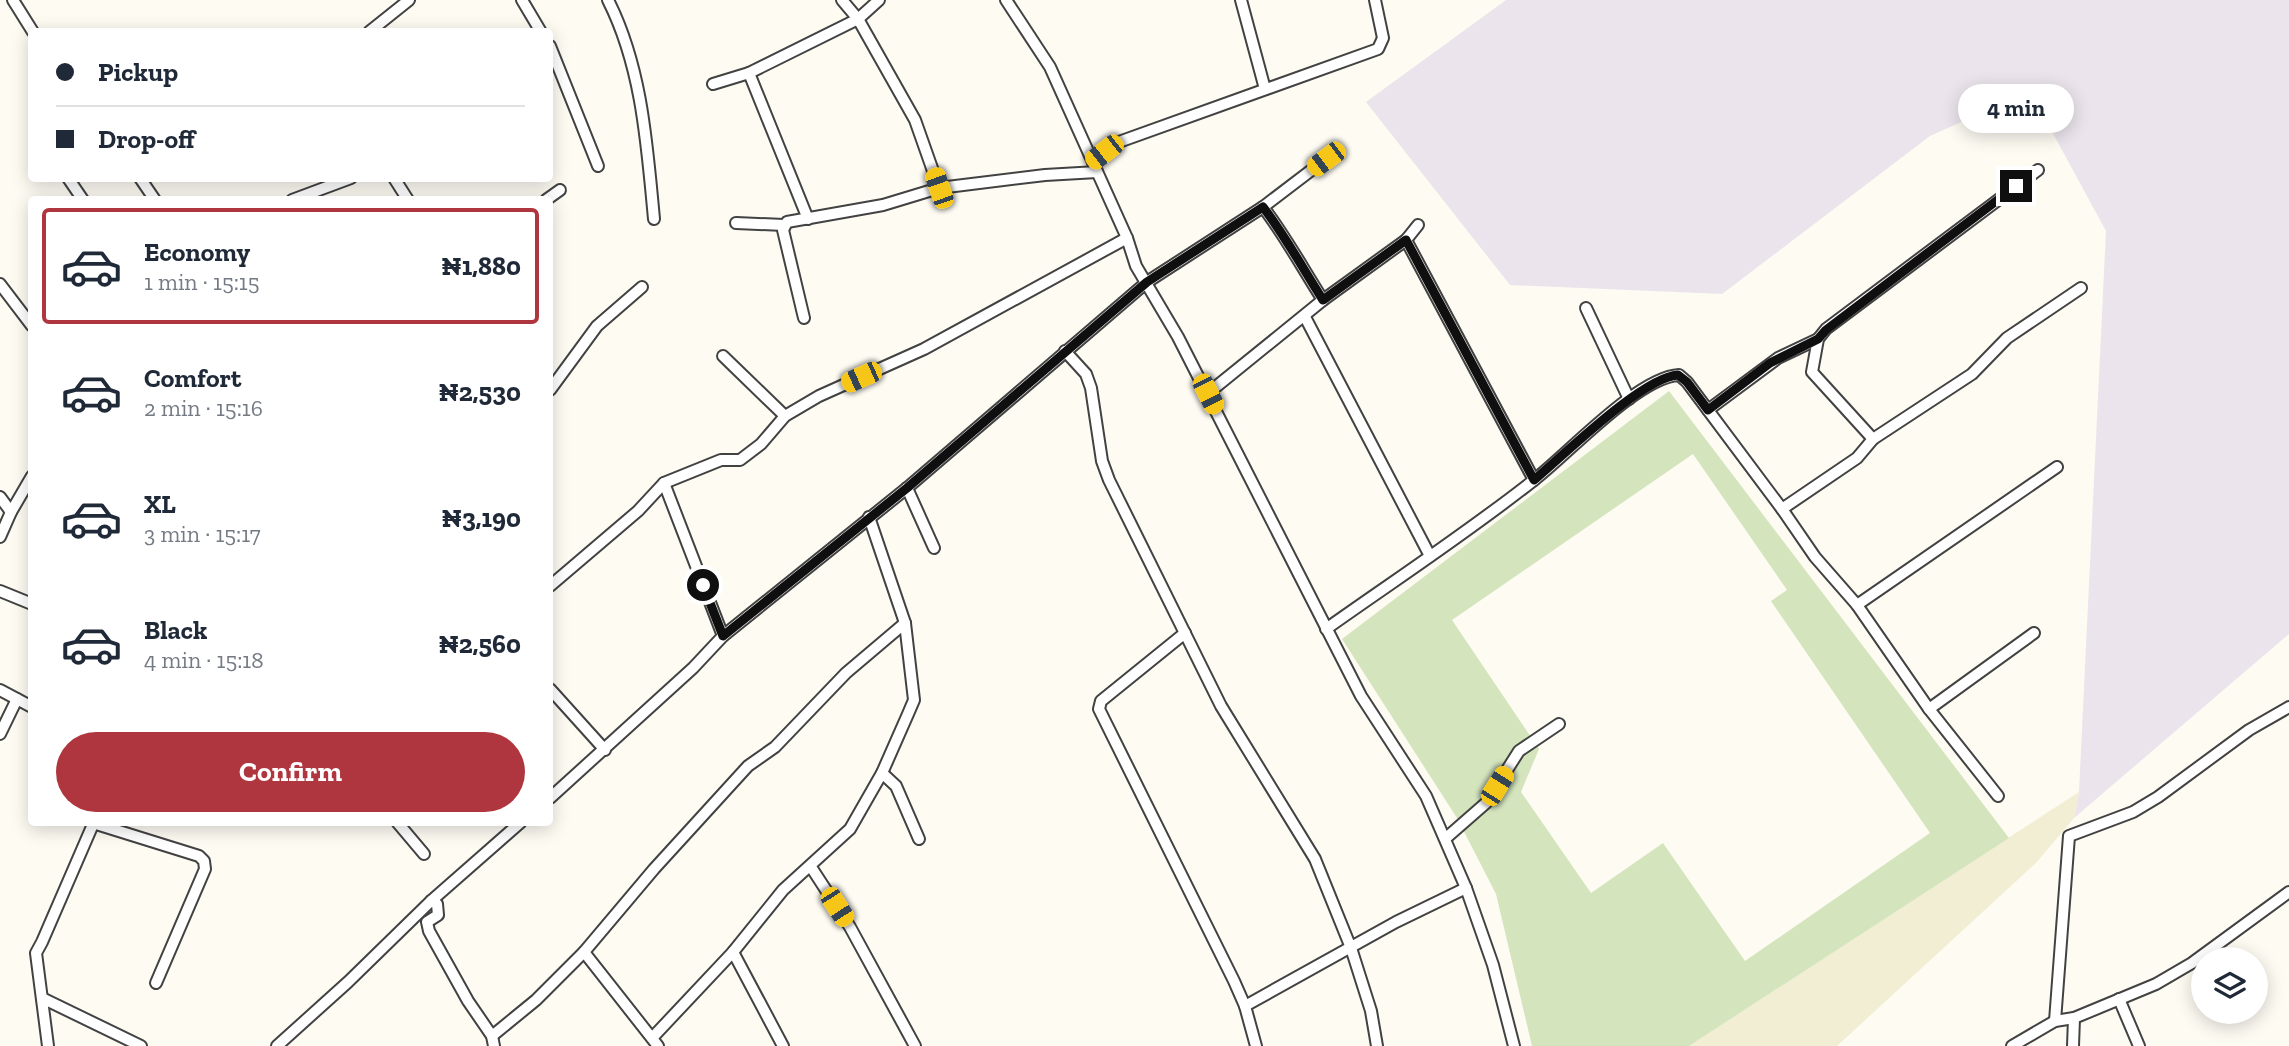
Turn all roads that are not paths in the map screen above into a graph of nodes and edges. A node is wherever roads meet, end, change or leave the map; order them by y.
1 (13, 0) edge
2 (409, 0) edge
3 (522, 0) edge
4 (608, 0) edge
5 (842, 0) edge
6 (879, 0) edge
7 (1006, 0) edge
8 (1241, 0) edge
9 (1375, 0) edge
10 (858, 19) junction
11 (30, 28) edge
12 (374, 28) edge
13 (539, 28) edge
14 (553, 56) edge
15 (749, 74) junction
16 (713, 85) dead end
17 (1265, 89) junction
18 (1326, 159) dead end
19 (598, 166) dead end
20 (1095, 167) junction
21 (2038, 170) dead end
22 (340, 182) edge
23 (939, 188) junction
24 (560, 190) dead end
25 (303, 196) edge
26 (552, 196) edge
27 (1263, 207) junction
28 (654, 219) dead end
29 (808, 219) junction
30 (736, 223) dead end
31 (784, 225) junction
32 (1418, 225) dead end
33 (1127, 238) junction
34 (1406, 240) junction
35 (1147, 282) junction
36 (0, 284) edge
37 (642, 287) dead end
38 (2081, 288) dead end
39 (1323, 300) junction
40 (1587, 308) dead end
41 (1305, 317) junction
42 (804, 318) dead end
43 (28, 321) edge
44 (1818, 339) junction
45 (1065, 351) junction
46 (723, 356) dead end
47 (553, 386) edge
48 (1208, 394) junction
49 (1629, 399) junction
50 (1708, 410) junction
51 (785, 416) junction
52 (1873, 439) junction
53 (2057, 467) dead end
54 (1534, 480) junction
55 (664, 482) junction
56 (28, 483) edge
57 (907, 488) junction
58 (0, 497) edge
59 (1782, 509) junction
60 (11, 512) junction
61 (869, 517) junction
62 (0, 537) edge
63 (934, 548) dead end
64 (1430, 556) junction
65 (553, 583) edge
66 (0, 591) edge
67 (28, 602) edge
68 (1857, 605) junction
69 (905, 623) junction
70 (1326, 629) junction
71 (1185, 632) junction
72 (2034, 633) dead end
73 (723, 636) junction
74 (0, 690) edge
75 (553, 692) edge
76 (17, 699) junction
77 (28, 705) edge
78 (2289, 706) edge
79 (1929, 709) junction
80 (1559, 724) dead end
81 (0, 734) edge
82 (605, 750) junction
83 (882, 772) junction
84 (553, 795) edge
85 (1998, 796) dead end
86 (92, 826) edge
87 (103, 826) edge
88 (400, 826) edge
89 (516, 826) edge
90 (1446, 838) junction
91 (919, 839) dead end
92 (424, 853) dead end
93 (811, 867) junction
94 (1466, 888) junction
95 (2289, 892) edge
96 (431, 901) junction
97 (1351, 948) junction
98 (584, 952) junction
99 (733, 952) junction
100 (156, 983) dead end
101 (42, 998) junction
102 (2119, 999) junction
103 (1245, 1006) junction
104 (2074, 1018) junction
105 (2055, 1021) junction
106 (493, 1041) edge
107 (655, 1041) edge
108 (282, 1044) edge
109 (48, 1046) edge
110 (141, 1046) edge
111 (783, 1046) edge
112 (915, 1046) edge
113 (1256, 1046) edge
114 (1377, 1046) edge
115 (1514, 1046) edge
116 (2012, 1046) edge
117 (2073, 1046) edge
118 (2139, 1046) edge

1 - 11 street
2 - 12 street
3 - 13 street
4 - 28 street
5 - 10 street
6 - 10 street
7 - 20 street
8 - 17 street
9 - 17 street
10 - 15 street
10 - 23 street
14 - 19 street
15 - 16 street
15 - 29 street
17 - 20 street
18 - 27 street
20 - 23 street
20 - 33 street
21 - 44 street
22 - 25 street
23 - 29 street
24 - 26 street
27 - 35 street
27 - 39 street
29 - 31 street
30 - 31 street
31 - 42 street
32 - 34 street
33 - 35 street
33 - 51 street
34 - 39 street
34 - 54 street
35 - 45 street
35 - 48 street
36 - 43 street
37 - 47 street
38 - 52 street
39 - 41 street
40 - 49 street
41 - 48 street
41 - 64 street
44 - 50 street
44 - 52 street
45 - 57 street
45 - 71 street
46 - 51 street
48 - 70 street
49 - 50 street
49 - 54 street
50 - 59 street
51 - 55 street
52 - 59 street
53 - 68 street
54 - 64 street
55 - 65 street
55 - 73 street
56 - 60 street
57 - 61 street
57 - 63 street
58 - 60 street
59 - 68 street
60 - 62 street
61 - 69 street
61 - 73 street
64 - 70 street
66 - 67 street
68 - 79 street
69 - 83 street
69 - 98 street
70 - 90 street
71 - 97 street
71 - 103 street
72 - 79 street
73 - 82 street
74 - 76 street
75 - 82 street
76 - 77 street
76 - 81 street
78 - 105 street
79 - 85 street
80 - 90 street
82 - 84 street
83 - 91 street
83 - 93 street
86 - 101 street
87 - 100 street
88 - 92 street
89 - 96 street
90 - 94 street
93 - 99 street
93 - 112 street
94 - 97 street
94 - 115 street
95 - 102 street
96 - 106 street
96 - 108 street
97 - 103 street
97 - 114 street
98 - 106 street
98 - 107 street
99 - 107 street
99 - 111 street
101 - 109 street
101 - 110 street
102 - 104 street
102 - 118 street
103 - 113 street
104 - 105 street
104 - 117 street
105 - 116 street

